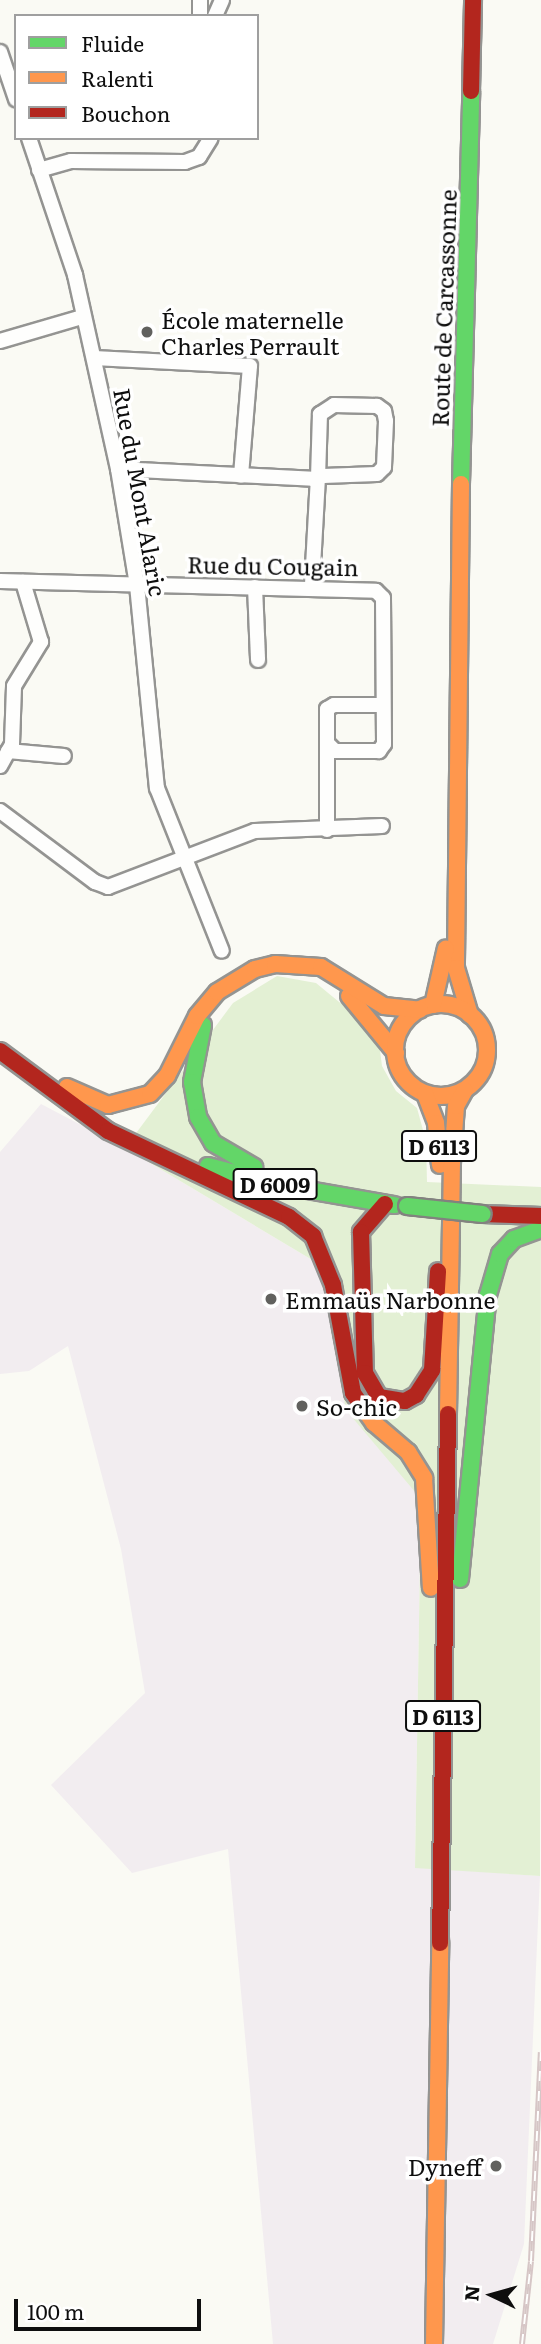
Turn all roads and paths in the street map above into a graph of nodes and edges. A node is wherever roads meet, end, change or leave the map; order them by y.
1 (473, 0) edge
2 (0, 52) edge
3 (14, 93) edge
4 (30, 140) edge
5 (210, 140) edge
6 (39, 170) junction
7 (82, 317) junction
8 (0, 341) edge
9 (94, 358) junction
10 (118, 469) junction
11 (241, 476) junction
12 (318, 477) junction
13 (0, 581) edge
14 (23, 582) junction
15 (137, 585) junction
16 (312, 586) junction
17 (255, 587) junction
18 (459, 618) junction
19 (258, 660) dead end
20 (383, 705) junction
21 (327, 743) junction
22 (8, 751) junction
23 (64, 756) dead end
24 (0, 766) edge
25 (0, 811) edge
26 (382, 826) dead end
27 (327, 830) junction
28 (185, 858) junction
29 (222, 951) dead end
30 (307, 966) junction
31 (217, 992) junction
32 (426, 1007) junction
33 (470, 1014) junction
34 (0, 1039) edge
35 (0, 1051) edge
36 (396, 1053) junction
37 (465, 1090) junction
38 (425, 1094) junction
39 (73, 1104) junction
40 (385, 1204) junction
41 (541, 1216) edge
42 (441, 1224) junction
43 (541, 1228) edge
44 (433, 1679) junction
45 (442, 1771) junction
46 (425, 2344) edge
47 (435, 2344) edge

1 - 18 main road, Route de Carcassonne
2 - 3 street
4 - 6 street, Rue du Mont Alaric
5 - 6 street
6 - 7 street, Rue du Mont Alaric
7 - 8 street
7 - 9 street, Rue du Mont Alaric
9 - 10 street, Rue du Mont Alaric
9 - 11 street
10 - 11 street
10 - 15 street, Rue du Mont Alaric
11 - 12 street
12 - 12 street
12 - 16 street
13 - 14 street, Rue du Cougain
14 - 15 street, Rue du Cougain
14 - 22 street
15 - 17 street, Rue du Cougain
15 - 28 street, Rue du Mont Alaric
16 - 17 street, Rue du Cougain
16 - 20 street, Rue du Cougain
17 - 19 street
18 - 32 main road, Route de Carcassonne
18 - 33 main road, Route de Carcassonne
20 - 21 street
20 - 21 street, Rue du Cougain
21 - 27 street
22 - 23 street
22 - 24 street
25 - 28 street
26 - 27 street
27 - 28 street
28 - 29 street, Rue du Mont Alaric
30 - 31 main road
30 - 32 main road
30 - 36 main road
31 - 34 main road
31 - 40 main road
32 - 33 main road
32 - 36 main road
33 - 37 main road
35 - 39 main road, D 6009
36 - 38 main road
37 - 38 main road
37 - 45 main road, D 6113
38 - 42 main road, D 6113
39 - 40 main road, D 6009
39 - 44 main road
40 - 41 main road, D 6009, bridge
40 - 42 main road
42 - 44 main road, D 6113
43 - 45 main road
44 - 46 main road, D 6113
45 - 47 main road, D 6113

